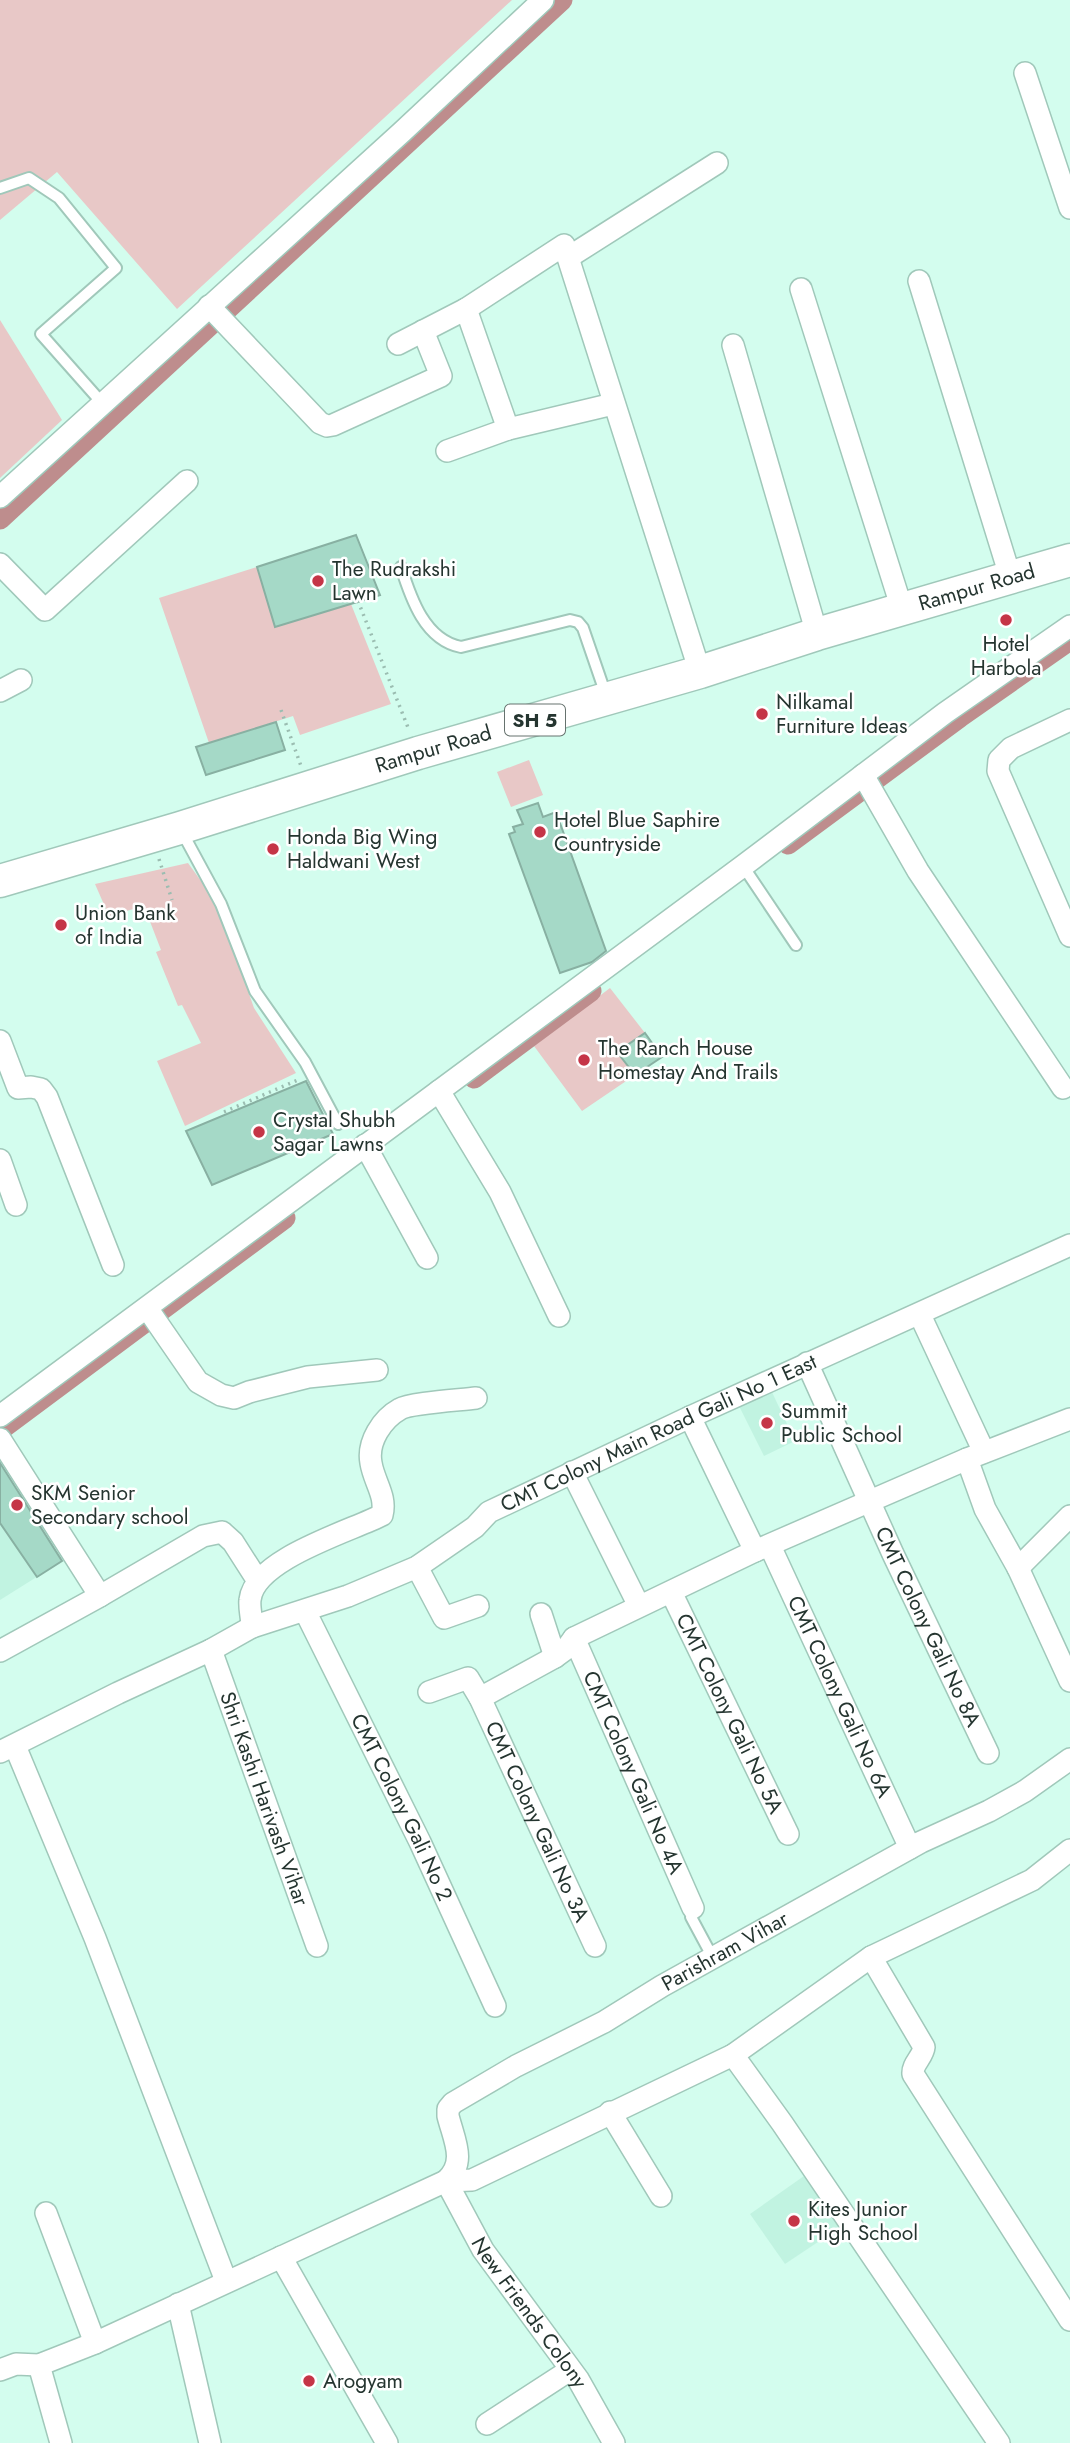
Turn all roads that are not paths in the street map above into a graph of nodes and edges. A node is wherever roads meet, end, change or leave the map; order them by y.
1 (542, 0) edge
2 (1025, 73) dead end
3 (717, 163) dead end
4 (0, 188) edge
5 (1070, 208) edge
6 (569, 257) junction
7 (919, 282) dead end
8 (801, 289) dead end
9 (466, 309) junction
10 (216, 313) junction
11 (424, 331) junction
12 (398, 344) dead end
13 (733, 345) dead end
14 (103, 404) junction
15 (613, 404) junction
16 (508, 429) junction
17 (447, 451) dead end
18 (187, 481) dead end
19 (0, 497) edge
20 (1070, 560) edge
21 (0, 564) edge
22 (401, 567) dead end
23 (1010, 576) junction
24 (902, 609) junction
25 (1070, 626) edge
26 (817, 634) junction
27 (700, 672) junction
28 (21, 680) dead end
29 (0, 691) edge
30 (607, 698) junction
31 (1070, 720) edge
32 (868, 783) junction
33 (166, 832) junction
34 (747, 871) junction
35 (0, 881) edge
36 (1070, 936) edge
37 (796, 945) dead end
38 (0, 1041) edge
39 (1063, 1088) dead end
40 (9, 1092) edge
41 (443, 1097) junction
42 (338, 1124) dead end
43 (369, 1151) junction
44 (0, 1160) edge
45 (16, 1205) dead end
46 (1070, 1245) edge
47 (427, 1258) dead end
48 (113, 1265) dead end
49 (150, 1313) junction
50 (919, 1315) junction
51 (558, 1316) dead end
52 (807, 1363) junction
53 (377, 1370) dead end
54 (476, 1398) dead end
55 (0, 1416) edge
56 (690, 1418) junction
57 (1070, 1419) edge
58 (0, 1439) edge
59 (976, 1456) junction
60 (572, 1472) junction
61 (871, 1502) junction
62 (1070, 1516) edge
63 (762, 1548) junction
64 (417, 1567) junction
65 (1018, 1568) junction
66 (258, 1581) junction
67 (671, 1592) junction
68 (100, 1596) junction
69 (478, 1606) dead end
70 (639, 1606) junction
71 (305, 1611) junction
72 (541, 1614) dead end
73 (253, 1626) junction
74 (574, 1638) junction
75 (211, 1650) junction
76 (0, 1651) edge
77 (555, 1657) junction
78 (1070, 1681) edge
79 (429, 1692) dead end
80 (480, 1698) junction
81 (8, 1749) edge
82 (988, 1753) dead end
83 (1070, 1759) edge
84 (788, 1834) dead end
85 (910, 1848) junction
86 (1070, 1850) edge
87 (693, 1908) joint
88 (595, 1945) dead end
89 (317, 1946) dead end
90 (871, 1957) junction
91 (713, 1958) junction
92 (495, 2006) dead end
93 (733, 2055) junction
94 (610, 2112) junction
95 (446, 2181) junction
96 (661, 2196) dead end
97 (46, 2213) dead end
98 (281, 2257) junction
99 (226, 2281) junction
100 (178, 2304) junction
101 (1070, 2320) edge
102 (95, 2343) junction
103 (39, 2365) junction
104 (0, 2370) edge
105 (570, 2370) junction
106 (487, 2424) dead end
107 (61, 2443) edge
108 (210, 2443) edge
109 (387, 2443) edge
110 (614, 2443) edge
111 (999, 2443) edge

1 - 10 street
2 - 5 street
3 - 6 street
4 - 14 lane
6 - 9 street
6 - 15 street
7 - 23 street
8 - 24 street
9 - 11 street
9 - 16 street
10 - 11 street
10 - 14 street
11 - 12 street
13 - 26 street
14 - 19 street
15 - 16 street
15 - 27 street
16 - 17 street
18 - 21 street
20 - 23 main road, Rampur Road / SH 5
22 - 30 lane
23 - 24 main road, Rampur Road / SH 5
24 - 26 main road, Rampur Road / SH 5
25 - 32 street
26 - 27 main road, Rampur Road / SH 5
27 - 30 main road, Rampur Road / SH 5
28 - 29 street
30 - 33 main road, Rampur Road / SH 5
31 - 36 street
32 - 34 street
32 - 39 street
33 - 35 main road, Rampur Road / SH 5
33 - 42 lane
34 - 37 lane
34 - 41 street
38 - 40 street
40 - 48 street
41 - 43 street
41 - 51 street
43 - 47 street
43 - 49 street
44 - 45 street
46 - 50 street, CMT Colony Main Road Gali No 1 East
49 - 53 street
49 - 55 street
50 - 52 street, CMT Colony Main Road Gali No 1 East
50 - 59 street
52 - 56 street, CMT Colony Main Road Gali No 1 East
52 - 61 street, CMT Colony Gali No 8A
54 - 66 street
56 - 60 street, CMT Colony Main Road Gali No 1 East
56 - 63 street, CMT Colony Gali No 6A
57 - 59 street
58 - 68 street
59 - 61 street
59 - 65 street
60 - 64 street, CMT Colony Main Road Gali No 1 East
60 - 70 street
61 - 63 street
61 - 82 street, CMT Colony Gali No 8A
62 - 65 street
63 - 67 street
63 - 85 street, CMT Colony Gali No 6A
64 - 69 street
64 - 71 street, CMT Colony Main Road Gali No 1 East
65 - 78 street
66 - 68 street
66 - 73 street
67 - 70 street
67 - 84 street, CMT Colony Gali No 5A
68 - 76 street
70 - 74 street
71 - 73 street, CMT Colony Main Road Gali No 1 East
71 - 92 street, CMT Colony Gali No 2
72 - 77 street
73 - 75 street, CMT Colony Main Road Gali No 1 East
74 - 77 street
74 - 87 street, CMT Colony Gali No 4A
75 - 81 street, CMT Colony Main Road Gali No 1 East
75 - 89 street, Shri Kashi Harivash Vihar
77 - 80 street
79 - 80 street
80 - 88 street, CMT Colony Gali No 3A
81 - 99 street
83 - 85 street, Parishram Vihar
85 - 91 street, Parishram Vihar
86 - 90 street
87 - 91 lane
90 - 93 street
90 - 101 street
91 - 95 street, Parishram Vihar
93 - 94 street
93 - 111 street
94 - 95 street
94 - 96 street
95 - 98 street
95 - 105 street, New Friends Colony
97 - 102 street
98 - 99 street
98 - 109 street
99 - 100 street
100 - 102 street
100 - 108 street
102 - 103 street
103 - 104 street
103 - 107 street
105 - 106 street
105 - 110 street, New Friends Colony

